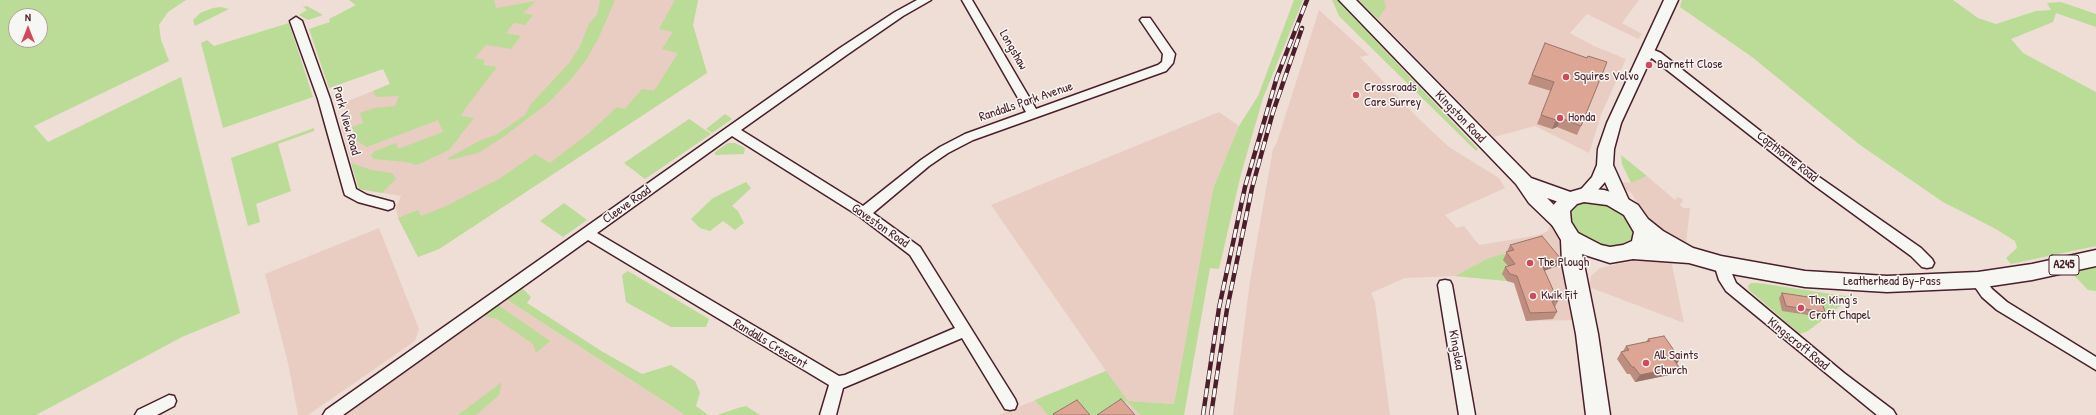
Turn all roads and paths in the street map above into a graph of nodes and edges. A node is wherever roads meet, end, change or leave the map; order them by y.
1 (926, 0) edge
2 (967, 0) edge
3 (1671, 0) edge
4 (1349, 3) edge
5 (1146, 20) dead end
6 (296, 21) dead end
7 (1647, 51) junction
8 (1033, 114) junction
9 (733, 131) junction
10 (1605, 165) junction
11 (1524, 181) junction
12 (1577, 197) junction
13 (388, 205) dead end
14 (1623, 205) junction
15 (864, 213) junction
16 (1641, 224) junction
17 (1566, 231) junction
18 (587, 233) junction
19 (1633, 251) junction
20 (1610, 255) junction
21 (1689, 255) junction
22 (2096, 258) edge
23 (1927, 263) dead end
24 (1722, 264) junction
25 (1577, 279) junction
26 (1978, 280) junction
27 (1445, 285) dead end
28 (964, 331) junction
29 (2096, 364) edge
30 (837, 382) junction
31 (169, 401) dead end
32 (1010, 404) dead end
33 (143, 415) edge
34 (331, 415) edge
35 (828, 415) edge
36 (1467, 415) edge
37 (1598, 415) edge
38 (1888, 415) edge

1 - 9 street, Cleeve Road
2 - 8 street, Longshaw
3 - 7 street
4 - 11 main road, Kingston Road
5 - 8 street, Randalls Park Avenue
6 - 13 street, Park View Road
7 - 10 street
7 - 23 street, Copthorne Road
8 - 15 street, Randalls Park Avenue
9 - 15 street, Gaveston Road
9 - 18 street, Cleeve Road
10 - 12 street
10 - 14 street
11 - 12 main road, Kingston Road
11 - 17 main road, Kingston Road
12 - 14 main road
12 - 17 main road
14 - 16 main road
15 - 28 street, Gaveston Road
16 - 19 main road
16 - 21 main road, A245
17 - 20 main road
17 - 25 main road
18 - 30 street, Randalls Crescent
18 - 34 street, Cleeve Road
19 - 20 main road
19 - 21 main road, A245
20 - 25 main road
21 - 24 main road, Leatherhead By-Pass / A245
22 - 26 main road, Leatherhead By-Pass / A245
24 - 26 main road, Leatherhead By-Pass / A245
24 - 38 street, Kingscroft Road
25 - 37 main road
26 - 29 street
27 - 36 street, Kingslea
28 - 30 street
28 - 32 street, Gaveston Road
30 - 35 street
31 - 33 street

